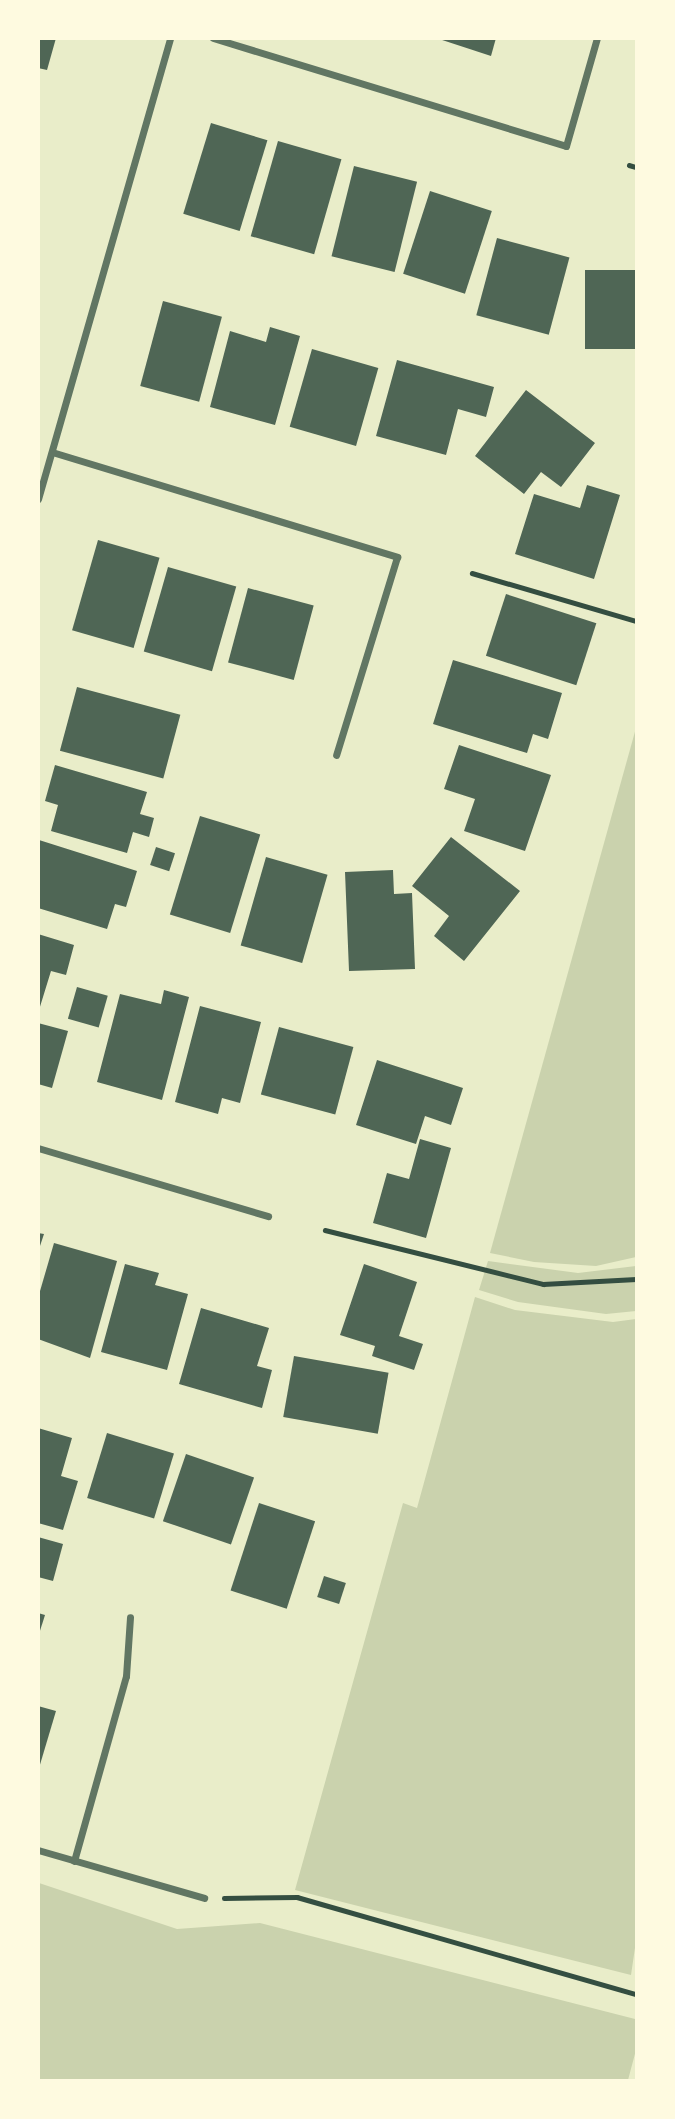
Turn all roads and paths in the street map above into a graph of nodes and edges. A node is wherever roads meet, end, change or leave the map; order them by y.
1 (170, 38) edge
2 (213, 38) edge
3 (597, 38) edge
4 (629, 164) dead end
5 (636, 167) edge
6 (52, 452) junction
7 (38, 499) edge
8 (472, 573) dead end
9 (636, 621) edge
10 (336, 755) dead end
11 (38, 1148) edge
12 (268, 1216) dead end
13 (325, 1230) dead end
14 (636, 1279) edge
15 (130, 1617) dead end
16 (38, 1850) edge
17 (74, 1861) junction
18 (204, 1898) joint
19 (636, 1994) edge

1 - 6 street
2 - 3 street
4 - 5 path
6 - 7 street
6 - 10 street
8 - 9 path
11 - 12 street
13 - 14 path
15 - 17 street
16 - 17 street
17 - 18 street
18 - 19 path

